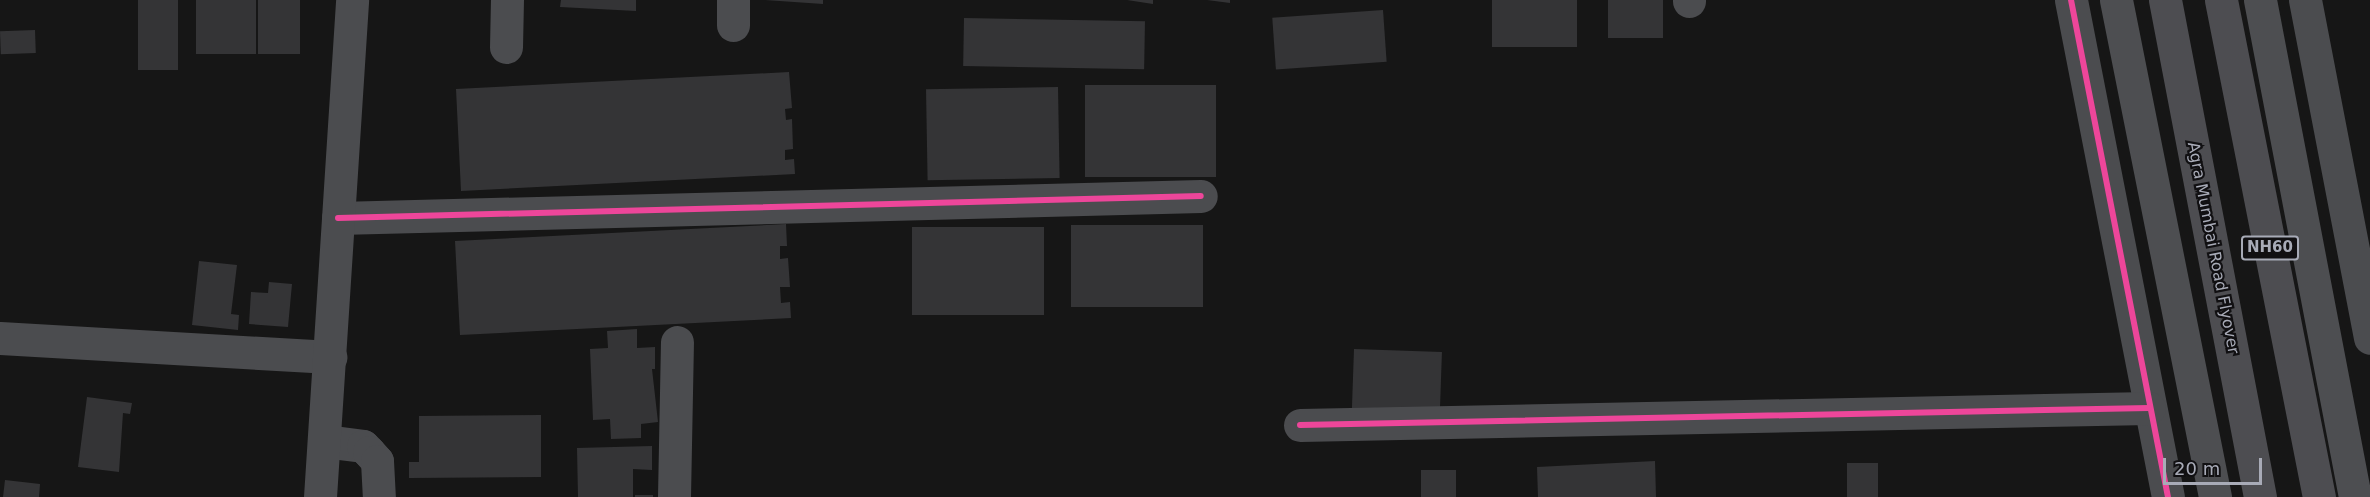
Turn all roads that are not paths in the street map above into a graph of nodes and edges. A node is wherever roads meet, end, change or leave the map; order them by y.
1 (352, 0) edge
2 (507, 0) edge
3 (2071, 0) edge
4 (2116, 0) edge
5 (2165, 0) edge
6 (2221, 0) edge
7 (2260, 0) edge
8 (2306, 0) edge
9 (506, 47) dead end
10 (1201, 196) dead end
11 (338, 218) junction
12 (0, 338) edge
13 (2370, 338) edge
14 (677, 342) dead end
15 (330, 357) junction
16 (2149, 408) junction
17 (1300, 425) dead end
18 (322, 470) edge
19 (379, 497) edge
20 (674, 497) edge
21 (2168, 497) edge
22 (2215, 497) edge
23 (2260, 497) edge
24 (2319, 497) edge
25 (2355, 497) edge

1 - 11 street
2 - 9 street
3 - 16 street
4 - 22 main road
5 - 23 highway, Agra Mumbai Road Flyover / NH60
6 - 24 highway, NH60
7 - 25 main road
8 - 13 street
10 - 11 street
11 - 15 street
12 - 15 street
14 - 20 street
15 - 18 street
16 - 17 street
16 - 21 street
18 - 19 street

